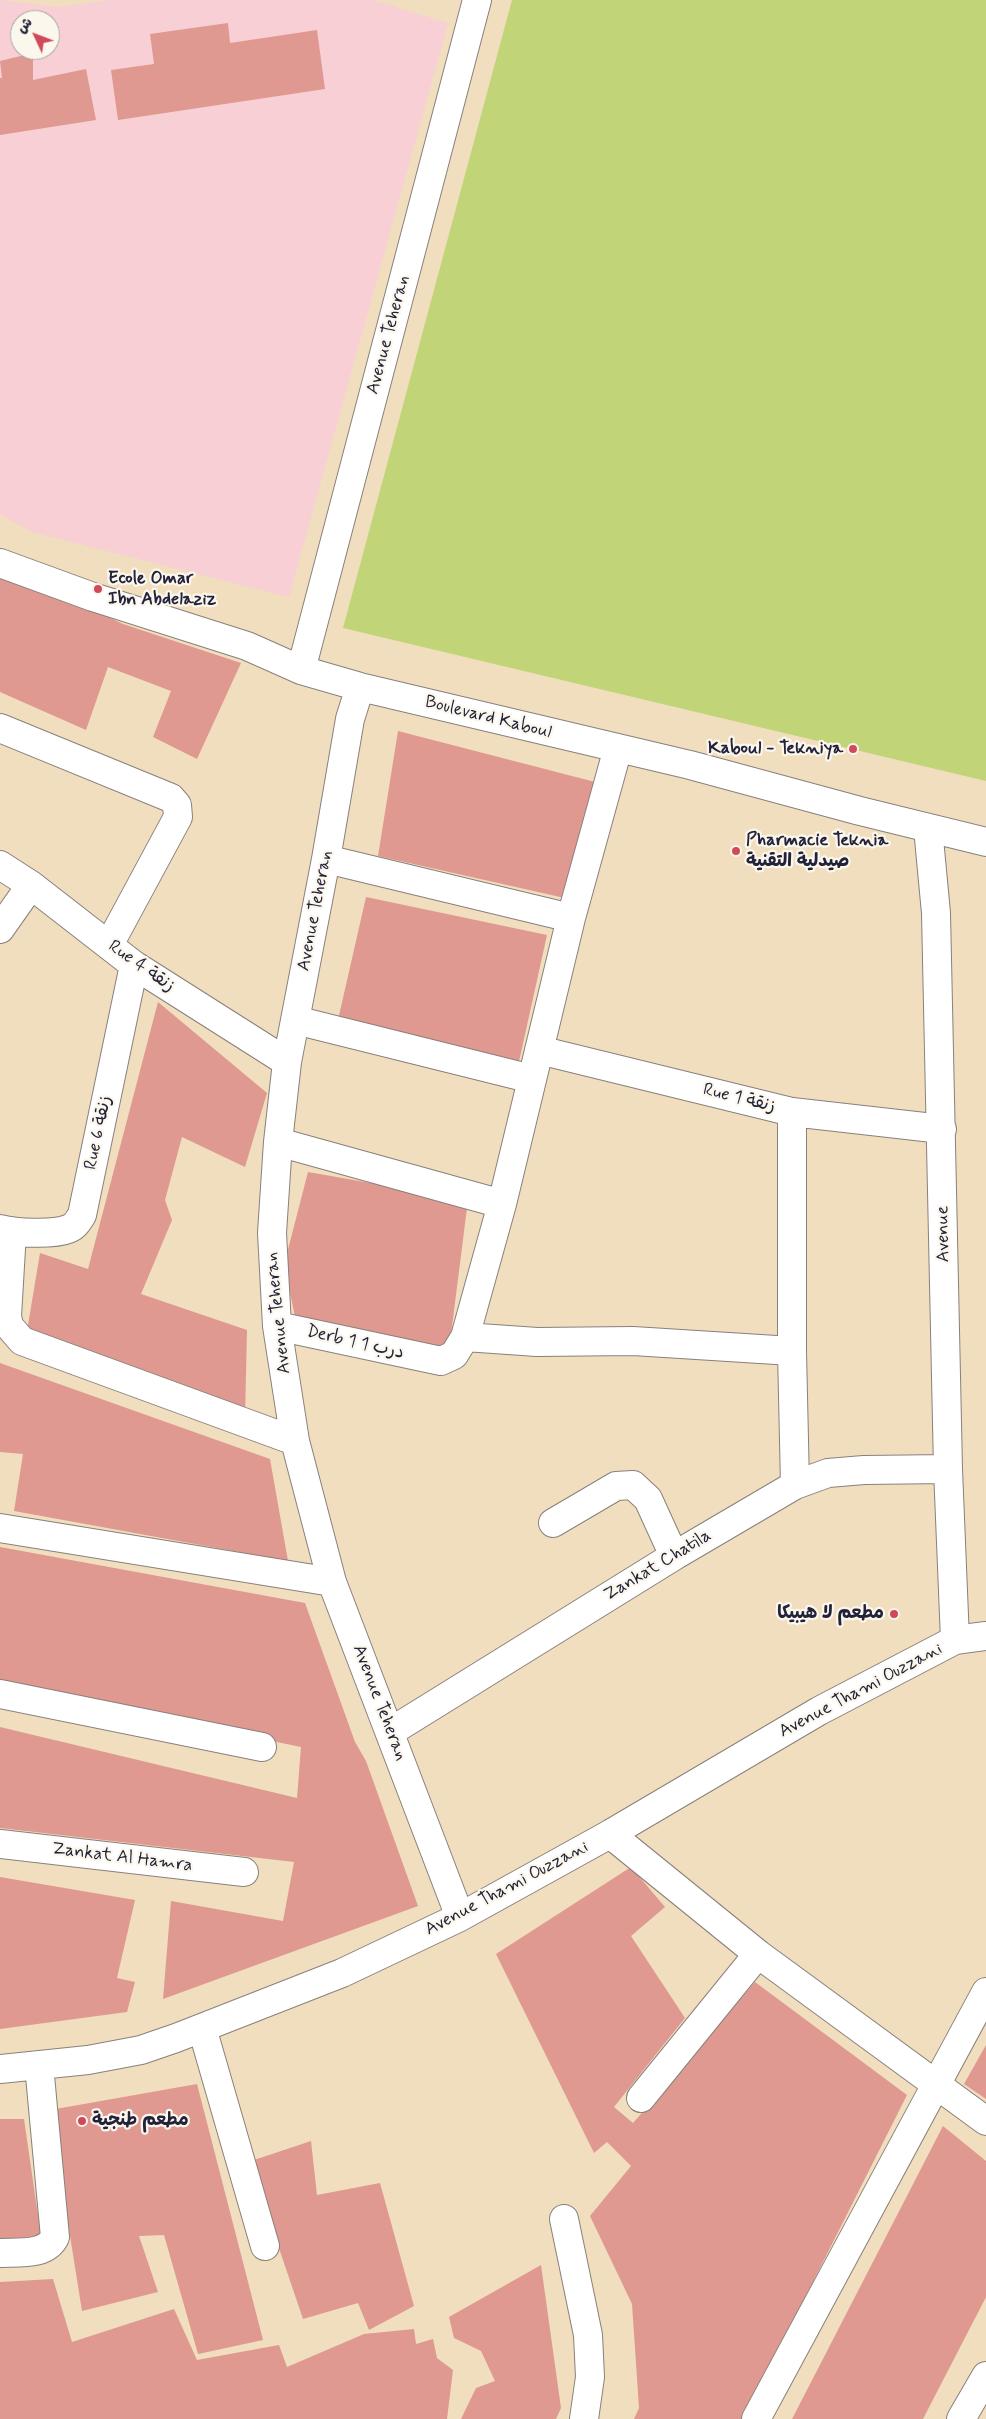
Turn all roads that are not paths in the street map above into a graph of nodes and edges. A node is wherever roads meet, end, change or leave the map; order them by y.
1 (472, 1) edge
2 (0, 563) edge
3 (300, 670) junction
4 (360, 687) junction
5 (0, 728) edge
6 (618, 748) junction
7 (928, 828) junction
8 (986, 842) edge
9 (326, 859) junction
10 (0, 865) edge
11 (31, 885) junction
12 (571, 918) junction
13 (0, 929) edge
14 (109, 945) junction
15 (134, 964) junction
16 (295, 1020) junction
17 (539, 1050) junction
18 (287, 1062) junction
19 (532, 1079) junction
20 (792, 1112) junction
21 (942, 1129) junction
22 (278, 1142) junction
23 (502, 1204) junction
24 (6, 1230) edge
25 (277, 1326) junction
26 (465, 1337) junction
27 (792, 1351) junction
28 (295, 1441) junction
29 (948, 1469) junction
30 (795, 1485) junction
31 (553, 1523) dead end
32 (0, 1528) edge
33 (674, 1556) junction
34 (332, 1582) junction
35 (986, 1636) edge
36 (955, 1640) junction
37 (0, 1694) edge
38 (390, 1732) junction
39 (262, 1746) dead end
40 (610, 1834) junction
41 (0, 1844) edge
42 (244, 1872) dead end
43 (460, 1917) junction
44 (758, 1954) junction
45 (986, 1992) edge
46 (202, 2028) junction
47 (39, 2065) junction
48 (0, 2069) edge
49 (937, 2083) junction
50 (641, 2098) dead end
51 (986, 2121) edge
52 (564, 2219) dead end
53 (265, 2246) dead end
54 (0, 2253) edge
55 (986, 2376) edge
56 (584, 2419) edge
57 (756, 2419) edge
58 (961, 2419) edge

1 - 3 street, Avenue Teheran
2 - 3 street, Boulevard Kaboul
3 - 4 street, Boulevard Kaboul
4 - 6 street, Boulevard Kaboul
4 - 9 street, Avenue Teheran
5 - 14 street
6 - 7 street, Boulevard Kaboul
6 - 12 street
7 - 8 street, Boulevard Kaboul
7 - 21 street, Avenue
9 - 12 street
9 - 16 street, Avenue Teheran
10 - 11 street, Rue 4 زنقة
11 - 13 street
11 - 14 street, Rue 4 زنقة
12 - 17 street
14 - 15 street, Rue 4 زنقة
15 - 18 street, Rue 4 زنقة
15 - 24 street, Rue 6 زنقة
16 - 18 street, Avenue Teheran
16 - 19 street
17 - 19 street
17 - 20 street, Rue 1 زنقة
18 - 22 street, Avenue Teheran
19 - 23 street
20 - 21 street, Rue 1 زنقة
20 - 27 street
21 - 29 street, Avenue
22 - 23 street
22 - 25 street, Avenue Teheran
23 - 26 street
24 - 28 street
25 - 26 street, Derb 1 درب 1
25 - 28 street, Avenue Teheran
26 - 27 street
27 - 30 street
28 - 34 street, Avenue Teheran
29 - 30 street, Zankat Chatila
29 - 36 street, Avenue
30 - 33 street, Zankat Chatila
31 - 33 street
32 - 34 street
33 - 38 street, Zankat Chatila
34 - 38 street, Avenue Teheran
35 - 36 street, Avenue Thami Ouzzani
36 - 40 street, Avenue Thami Ouzzani
37 - 39 street
38 - 43 street, Avenue Teheran
40 - 43 street, Avenue Thami Ouzzani
40 - 44 street
41 - 42 street, Zankat Al Hamra
43 - 46 street, Avenue Thami Ouzzani
44 - 49 street
44 - 50 street
45 - 49 street
46 - 47 street, Avenue Thami Ouzzani
46 - 53 street
47 - 48 street, Avenue Thami Ouzzani
47 - 54 street
49 - 51 street
49 - 57 street
52 - 56 street
55 - 58 street

